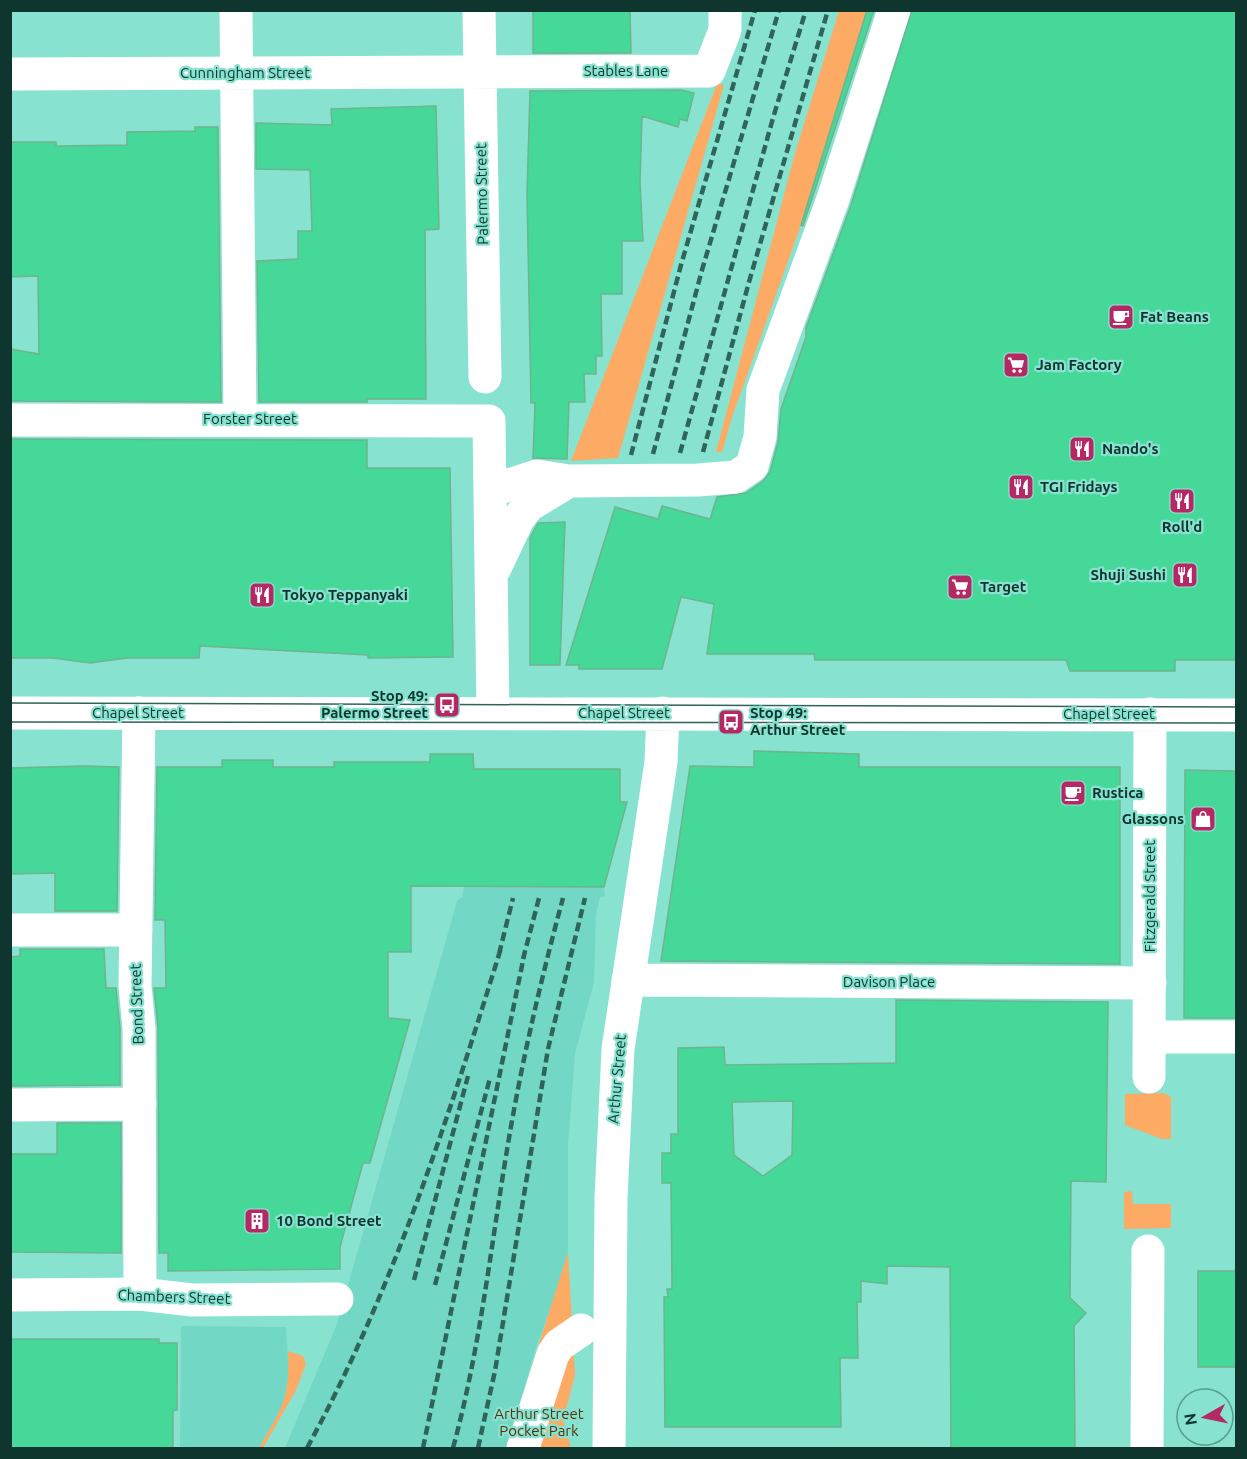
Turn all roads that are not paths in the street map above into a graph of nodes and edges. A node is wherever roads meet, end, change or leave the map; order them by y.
1 (237, 10) edge
2 (479, 10) edge
3 (725, 10) edge
4 (894, 10) edge
5 (480, 71) junction
6 (10, 74) edge
7 (238, 74) junction
8 (485, 377) dead end
9 (240, 419) junction
10 (10, 420) edge
11 (569, 481) junction
12 (490, 491) junction
13 (492, 574) junction
14 (10, 713) edge
15 (139, 713) junction
16 (493, 713) junction
17 (663, 713) junction
18 (1150, 714) junction
19 (1236, 715) edge
20 (10, 930) edge
21 (136, 930) junction
22 (628, 980) junction
23 (1150, 983) junction
24 (1150, 1037) junction
25 (1236, 1037) edge
26 (1149, 1077) dead end
27 (140, 1104) junction
28 (10, 1105) edge
29 (1148, 1251) dead end
30 (140, 1294) junction
31 (10, 1295) edge
32 (337, 1299) dead end
33 (580, 1330) dead end
34 (523, 1449) edge
35 (609, 1449) edge
36 (1147, 1449) edge

1 - 7 street
2 - 5 street, Palermo Street
3 - 5 street, Stables Lane
4 - 11 street
5 - 7 street, Cunningham Street
5 - 8 street, Palermo Street
6 - 7 street, Cunningham Street
7 - 9 street
9 - 10 street, Forster Street
9 - 12 street, Forster Street
11 - 12 street
11 - 13 street
12 - 13 street
13 - 16 street
14 - 15 street, Chapel Street
15 - 16 street, Chapel Street
15 - 21 street, Bond Street
16 - 17 street, Chapel Street
17 - 18 street, Chapel Street
17 - 22 street, Arthur Street
18 - 19 street, Chapel Street
18 - 23 street, Fitzgerald Street
20 - 21 street
21 - 27 street, Bond Street
22 - 23 street, Davison Place
22 - 35 street, Arthur Street
23 - 24 street, Fitzgerald Street
24 - 25 street
24 - 26 street, Fitzgerald Street
27 - 28 street
27 - 30 street, Bond Street
29 - 36 street
30 - 31 street, Chambers Street
30 - 32 street, Chambers Street
33 - 34 street

